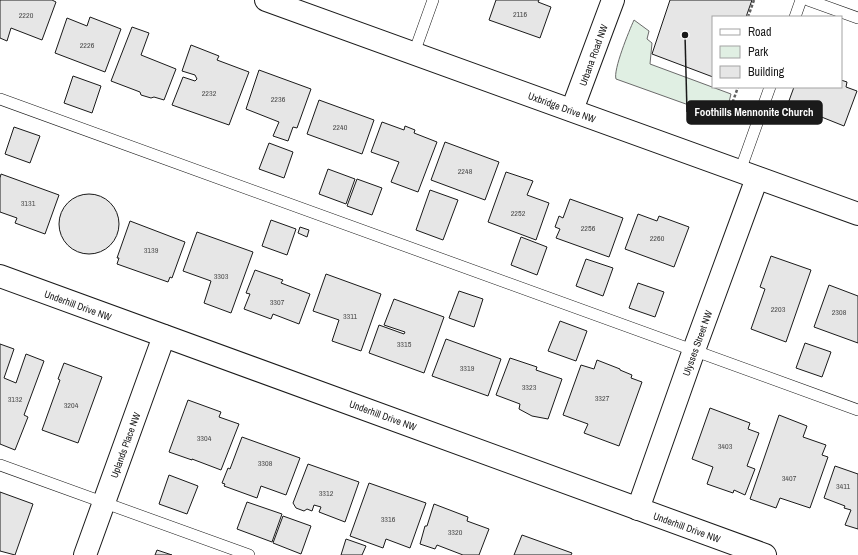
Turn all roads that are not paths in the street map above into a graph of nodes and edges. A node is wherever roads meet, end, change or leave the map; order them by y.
1 (266, 0) edge
2 (433, 0) edge
3 (613, 0) edge
4 (801, 0) edge
5 (808, 0) edge
6 (795, 16) edge
7 (858, 18) edge
8 (414, 53) junction
9 (770, 88) edge
10 (0, 99) edge
11 (572, 110) junction
12 (749, 174) junction
13 (858, 214) edge
14 (0, 276) edge
15 (164, 336) junction
16 (694, 350) junction
17 (858, 410) edge
18 (0, 465) edge
19 (104, 502) junction
20 (638, 509) junction
21 (85, 555) edge
22 (249, 555) edge
23 (765, 555) edge

1 - 8 street, Uxbridge Drive NW
2 - 8 lane
3 - 11 street, Urbana Road NW
4 - 6 lane
5 - 7 lane
8 - 11 street, Uxbridge Drive NW
9 - 12 lane
10 - 16 lane
11 - 12 street, Uxbridge Drive NW
12 - 13 street, Uxbridge Drive NW
12 - 16 street, Ulysses Street NW
14 - 15 street, Underhill Drive NW
15 - 19 street, Uplands Place NW
15 - 20 street, Underhill Drive NW
16 - 17 lane
16 - 20 street, Ulysses Street NW
18 - 19 lane
19 - 21 street, Uplands Place NW
19 - 22 lane
20 - 23 street, Underhill Drive NW

